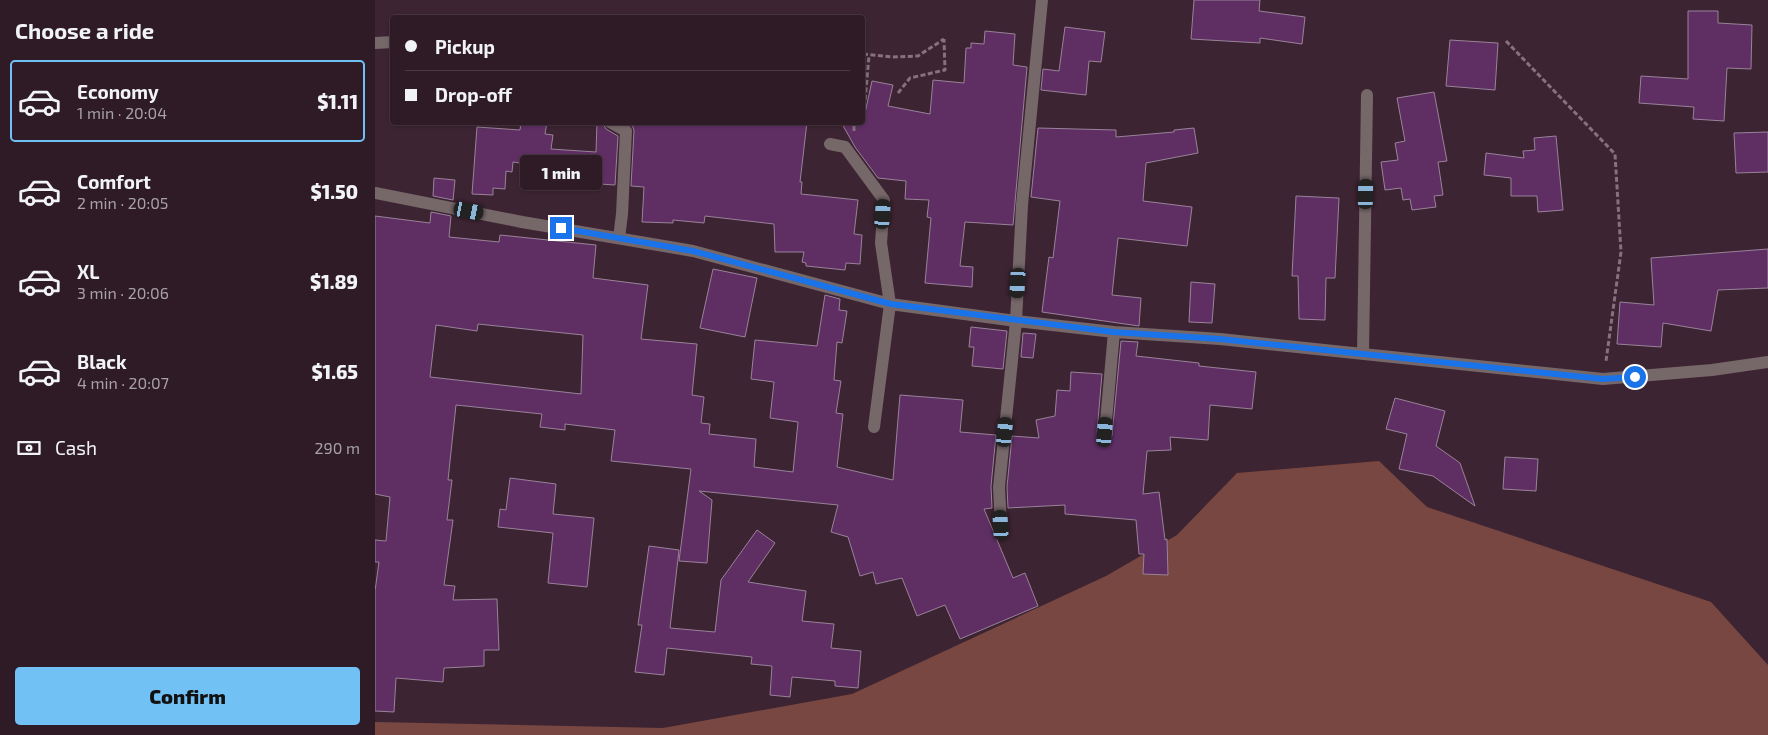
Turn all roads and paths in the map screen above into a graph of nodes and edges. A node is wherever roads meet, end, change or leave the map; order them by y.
1 (1042, 0) edge
2 (1505, 41) dead end
3 (390, 42) edge
4 (375, 43) edge
5 (865, 55) edge
6 (869, 56) junction
7 (898, 93) dead end
8 (1367, 95) dead end
9 (865, 101) edge
10 (616, 125) edge
11 (830, 144) dead end
12 (375, 193) edge
13 (619, 238) junction
14 (891, 304) junction
15 (1016, 321) junction
16 (1113, 332) junction
17 (1363, 354) junction
18 (1768, 362) edge
19 (1603, 379) junction
20 (874, 428) dead end
21 (1105, 432) dead end
22 (1001, 525) dead end

1 - 15 street
2 - 19 path
3 - 4 street
5 - 6 path
6 - 7 path
6 - 9 path
8 - 17 street
10 - 13 street
11 - 14 street
12 - 13 street
13 - 14 street
14 - 15 street
14 - 20 street
15 - 16 street
15 - 22 street
16 - 17 street
16 - 21 street
17 - 19 street
18 - 19 street

